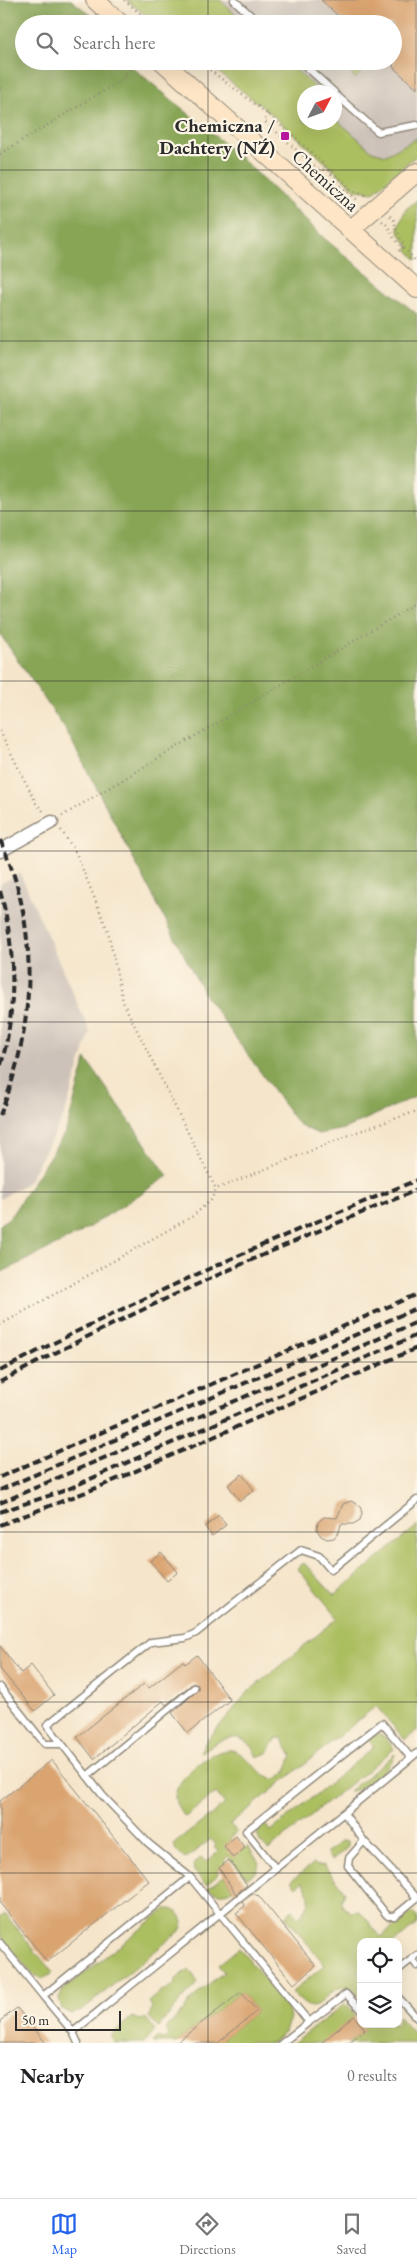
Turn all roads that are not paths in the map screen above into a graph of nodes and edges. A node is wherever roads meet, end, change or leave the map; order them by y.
1 (95, 0) edge
2 (234, 0) edge
3 (111, 15) edge
4 (250, 15) edge
5 (172, 70) edge
6 (310, 70) edge
7 (326, 85) edge
8 (342, 100) edge
9 (417, 125) edge
10 (417, 172) edge
11 (350, 230) junction
12 (417, 289) edge
13 (52, 822) road end
14 (0, 851) edge
15 (417, 1500) edge
16 (0, 1687) edge
17 (194, 1688) dead end
18 (62, 1744) junction
19 (417, 1753) edge
20 (411, 1758) junction
21 (87, 1776) junction
22 (344, 1813) junction
23 (364, 1841) junction
24 (276, 1869) junction
25 (190, 1877) junction
26 (417, 1898) edge
27 (220, 1914) junction
28 (0, 1943) edge
29 (414, 1957) edge
30 (417, 1966) edge
31 (402, 1967) edge
32 (43, 1996) junction
33 (402, 2001) edge
34 (357, 2006) edge
35 (417, 2018) edge
36 (308, 2022) junction
37 (73, 2032) junction
38 (78, 2043) edge
39 (282, 2043) edge

1 - 3 street
2 - 4 lane
5 - 11 street, Chemiczna
6 - 7 lane
8 - 9 lane
10 - 11 street
11 - 12 street, Chemiczna
13 - 14 street
15 - 18 lane
16 - 18 lane
17 - 21 lane
18 - 21 lane
19 - 20 lane
20 - 22 lane
20 - 24 lane
21 - 25 lane
22 - 23 lane
22 - 24 lane
23 - 26 lane
23 - 26 lane
24 - 27 lane
25 - 27 lane
25 - 32 lane
27 - 36 lane
27 - 37 lane
28 - 32 lane
29 - 30 lane
29 - 31 lane
32 - 37 lane
33 - 35 lane
34 - 36 lane
36 - 39 lane
37 - 38 lane

